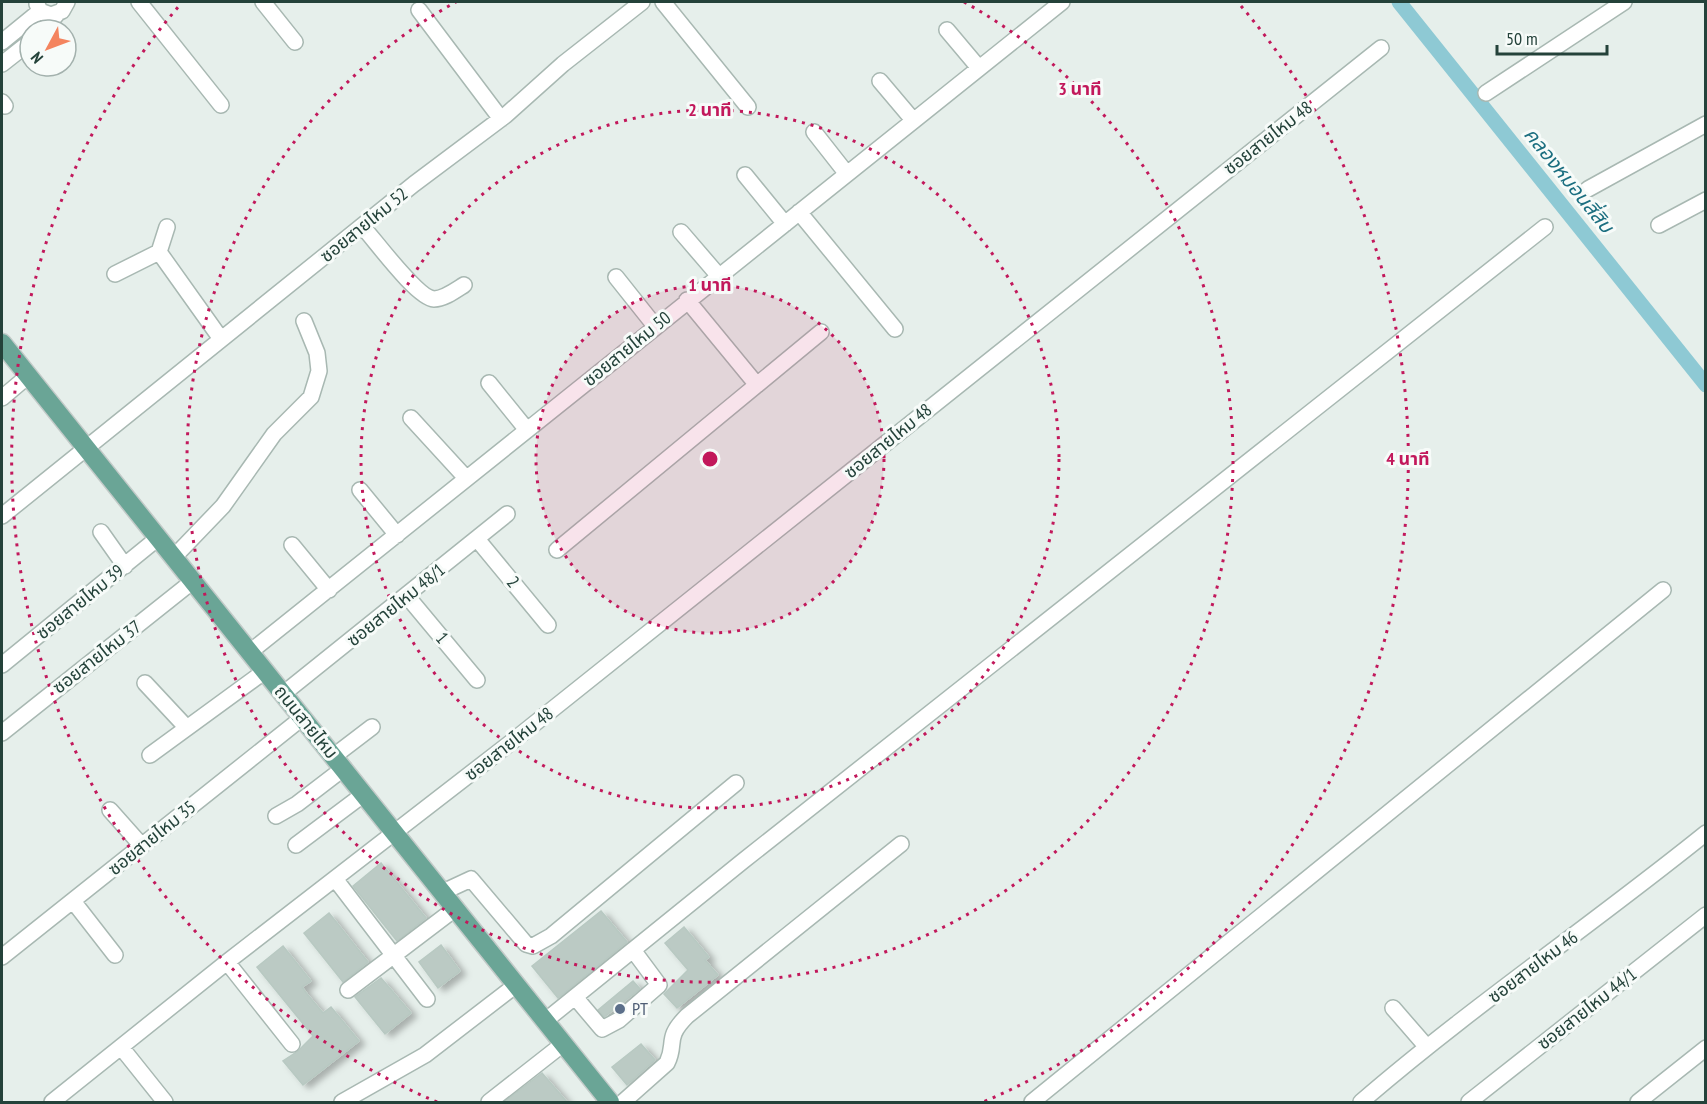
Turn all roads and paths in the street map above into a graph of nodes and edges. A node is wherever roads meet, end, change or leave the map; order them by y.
1 (67, 2) edge
2 (139, 2) edge
3 (263, 2) edge
4 (642, 2) edge
5 (663, 2) edge
6 (1062, 2) edge
7 (1624, 2) edge
8 (38, 6) edge
9 (419, 10) dead end
10 (57, 14) junction
11 (54, 18) edge
12 (947, 30) dead end
13 (2, 41) edge
14 (295, 42) dead end
15 (1381, 48) dead end
16 (18, 51) edge
17 (2, 64) edge
18 (979, 68) junction
19 (880, 81) dead end
20 (1485, 93) dead end
21 (221, 105) dead end
22 (748, 107) dead end
23 (501, 119) junction
24 (914, 120) junction
25 (1706, 124) edge
26 (814, 132) dead end
27 (847, 174) junction
28 (745, 175) dead end
29 (1588, 189) dead end
30 (1706, 200) edge
31 (799, 212) junction
32 (784, 224) junction
33 (1659, 225) dead end
34 (362, 226) junction
35 (167, 227) dead end
36 (1545, 227) dead end
37 (681, 232) dead end
38 (159, 252) junction
39 (114, 274) dead end
40 (718, 275) junction
41 (616, 277) dead end
42 (464, 285) dead end
43 (687, 300) junction
44 (304, 321) dead end
45 (655, 326) junction
46 (895, 329) dead end
47 (821, 332) dead end
48 (221, 339) junction
49 (2, 343) edge
50 (28, 376) junction
51 (489, 383) dead end
52 (757, 385) junction
53 (2, 398) edge
54 (411, 418) dead end
55 (527, 430) junction
56 (88, 450) junction
57 (466, 478) junction
58 (360, 490) dead end
59 (507, 514) dead end
60 (2, 516) edge
61 (101, 532) dead end
62 (397, 535) junction
63 (158, 538) junction
64 (477, 539) junction
65 (292, 545) dead end
66 (557, 550) dead end
67 (174, 557) junction
68 (125, 566) junction
69 (193, 581) junction
70 (328, 590) junction
71 (1664, 590) dead end
72 (407, 596) junction
73 (548, 625) dead end
74 (250, 652) junction
75 (2, 665) edge
76 (265, 671) junction
77 (477, 680) dead end
78 (145, 683) dead end
79 (283, 694) junction
80 (302, 718) junction
81 (372, 727) dead end
82 (187, 728) junction
83 (2, 733) edge
84 (150, 755) dead end
85 (339, 762) junction
86 (736, 783) dead end
87 (364, 794) junction
88 (110, 810) dead end
89 (276, 816) dead end
90 (396, 833) junction
91 (1706, 833) edge
92 (901, 843) dead end
93 (296, 845) dead end
94 (142, 846) junction
95 (336, 880) junction
96 (443, 892) junction
97 (73, 901) junction
98 (456, 908) junction
99 (1706, 915) edge
100 (633, 950) junction
101 (115, 955) dead end
102 (394, 956) junction
103 (2, 957) edge
104 (227, 962) junction
105 (516, 985) junction
106 (348, 990) dead end
107 (575, 997) junction
108 (427, 999) dead end
109 (1393, 1008) dead end
110 (545, 1022) junction
111 (292, 1044) dead end
112 (563, 1044) junction
113 (1426, 1046) junction
114 (121, 1047) junction
115 (1706, 1048) edge
116 (603, 1100) edge
117 (52, 1102) edge
118 (165, 1102) edge
119 (342, 1102) edge
120 (489, 1102) edge
121 (623, 1102) edge
122 (1032, 1102) edge
123 (1361, 1102) edge
124 (1469, 1102) edge
125 (1638, 1102) edge

1 - 10 street
2 - 21 street
3 - 14 street
4 - 23 street, ซอยสายไหม 52
5 - 22 street
6 - 18 street, ซอยสายไหม 50
7 - 20 street
8 - 10 street
8 - 13 street
9 - 23 street
10 - 11 street
12 - 18 street
15 - 90 street, ซอยสายไหม 48
16 - 17 street
18 - 24 street, ซอยสายไหม 50
19 - 24 street
23 - 34 street, ซอยสายไหม 52
24 - 27 street, ซอยสายไหม 50
25 - 29 street
26 - 27 street
27 - 31 street, ซอยสายไหม 50
28 - 32 street
30 - 33 street
31 - 32 street, ซอยสายไหม 50
31 - 46 street
32 - 40 street, ซอยสายไหม 50
34 - 42 street
34 - 48 street, ซอยสายไหม 52
35 - 38 street
36 - 100 street
37 - 40 street
38 - 39 street
38 - 48 street
40 - 43 street, ซอยสายไหม 50
41 - 45 street
43 - 45 street, ซอยสายไหม 50
43 - 52 street
44 - 67 street
45 - 55 street, ซอยสายไหม 50
47 - 52 street
48 - 56 street, ซอยสายไหม 52
49 - 50 main road, ถนนสายไหม
50 - 53 street
50 - 56 main road, ถนนสายไหม
51 - 55 street
52 - 66 street
54 - 57 street
55 - 57 street, ซอยสายไหม 50
56 - 60 street, ซอยสายไหม 52
56 - 63 main road, ถนนสายไหม
57 - 62 street, ซอยสายไหม 50
58 - 62 street
59 - 64 street, ซอยสายไหม 48/1
61 - 68 street
62 - 70 street, ซอยสายไหม 50
63 - 67 main road, ถนนสายไหม
63 - 68 street, ซอยสายไหม 39
64 - 72 street, ซอยสายไหม 48/1
64 - 73 street, 2
65 - 70 street
67 - 69 main road, ถนนสายไหม
68 - 75 street, ซอยสายไหม 39
69 - 74 main road, ถนนสายไหม
69 - 83 street, ซอยสายไหม 37
70 - 74 street, ซอยสายไหม 50
71 - 122 street
72 - 77 street, 1
72 - 79 street, ซอยสายไหม 48/1
74 - 76 main road, ถนนสายไหม
76 - 79 main road, ถนนสายไหม
76 - 82 street
78 - 82 street
79 - 80 main road, ถนนสายไหม
80 - 85 main road, ถนนสายไหม
80 - 94 street, ซอยสายไหม 35
81 - 85 street
82 - 84 street
85 - 87 main road, ถนนสายไหม
85 - 89 street
86 - 96 street
87 - 90 main road, ถนนสายไหม
87 - 93 street
88 - 94 street
90 - 95 street, ซอยสายไหม 48
90 - 96 main road, ถนนสายไหม
91 - 113 street, ซอยสายไหม 46
92 - 121 street
94 - 97 street, ซอยสายไหม 35
95 - 102 street
95 - 104 street, ซอยสายไหม 48
96 - 98 main road, ถนนสายไหม
97 - 101 street
97 - 103 street, ซอยสายไหม 35
98 - 102 street
98 - 105 main road, ถนนสายไหม
99 - 124 street, ซอยสายไหม 44/1
100 - 107 street
100 - 107 street
102 - 106 street
102 - 108 street
104 - 111 street
104 - 114 street, ซอยสายไหม 48
105 - 110 main road, ถนนสายไหม
105 - 119 street
107 - 110 street
109 - 113 street
110 - 112 main road, ถนนสายไหม
112 - 116 main road, ถนนสายไหม
112 - 120 street
113 - 123 street, ซอยสายไหม 46
114 - 117 street, ซอยสายไหม 48
114 - 118 street
115 - 125 street

